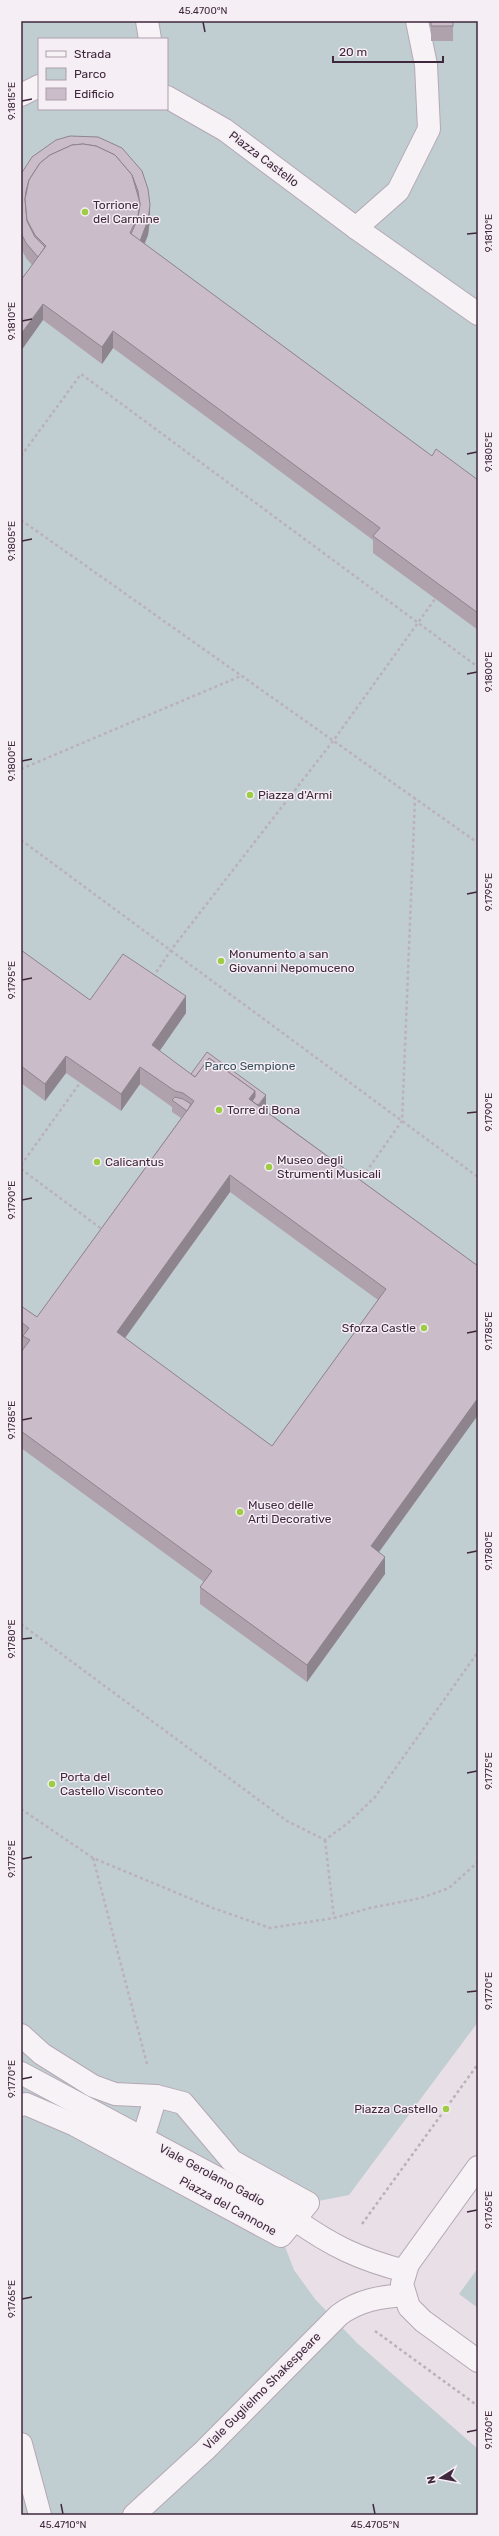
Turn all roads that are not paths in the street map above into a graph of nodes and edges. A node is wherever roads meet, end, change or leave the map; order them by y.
1 (148, 21) edge
2 (417, 21) edge
3 (150, 38) edge
4 (38, 86) edge
5 (21, 95) edge
6 (168, 99) edge
7 (356, 228) junction
8 (478, 314) edge
9 (21, 2035) edge
10 (21, 2073) edge
11 (156, 2096) junction
12 (21, 2105) edge
13 (143, 2138) junction
14 (478, 2167) edge
15 (294, 2219) junction
16 (404, 2283) junction
17 (478, 2361) edge
18 (21, 2444) edge
19 (40, 2515) edge
20 (134, 2515) edge

1 - 3 street
2 - 7 street
4 - 5 street
6 - 7 street, Piazza Castello
7 - 8 street, Piazza Castello
9 - 11 street, Piazza del Cannone
10 - 13 street, Viale Gerolamo Gadio
11 - 13 street
11 - 15 street, Piazza del Cannone
12 - 15 street, Piazza del Cannone
13 - 15 street, Viale Gerolamo Gadio
14 - 16 street
15 - 16 street, Viale Gerolamo Gadio
16 - 17 street
16 - 20 street, Viale Guglielmo Shakespeare
18 - 19 street

